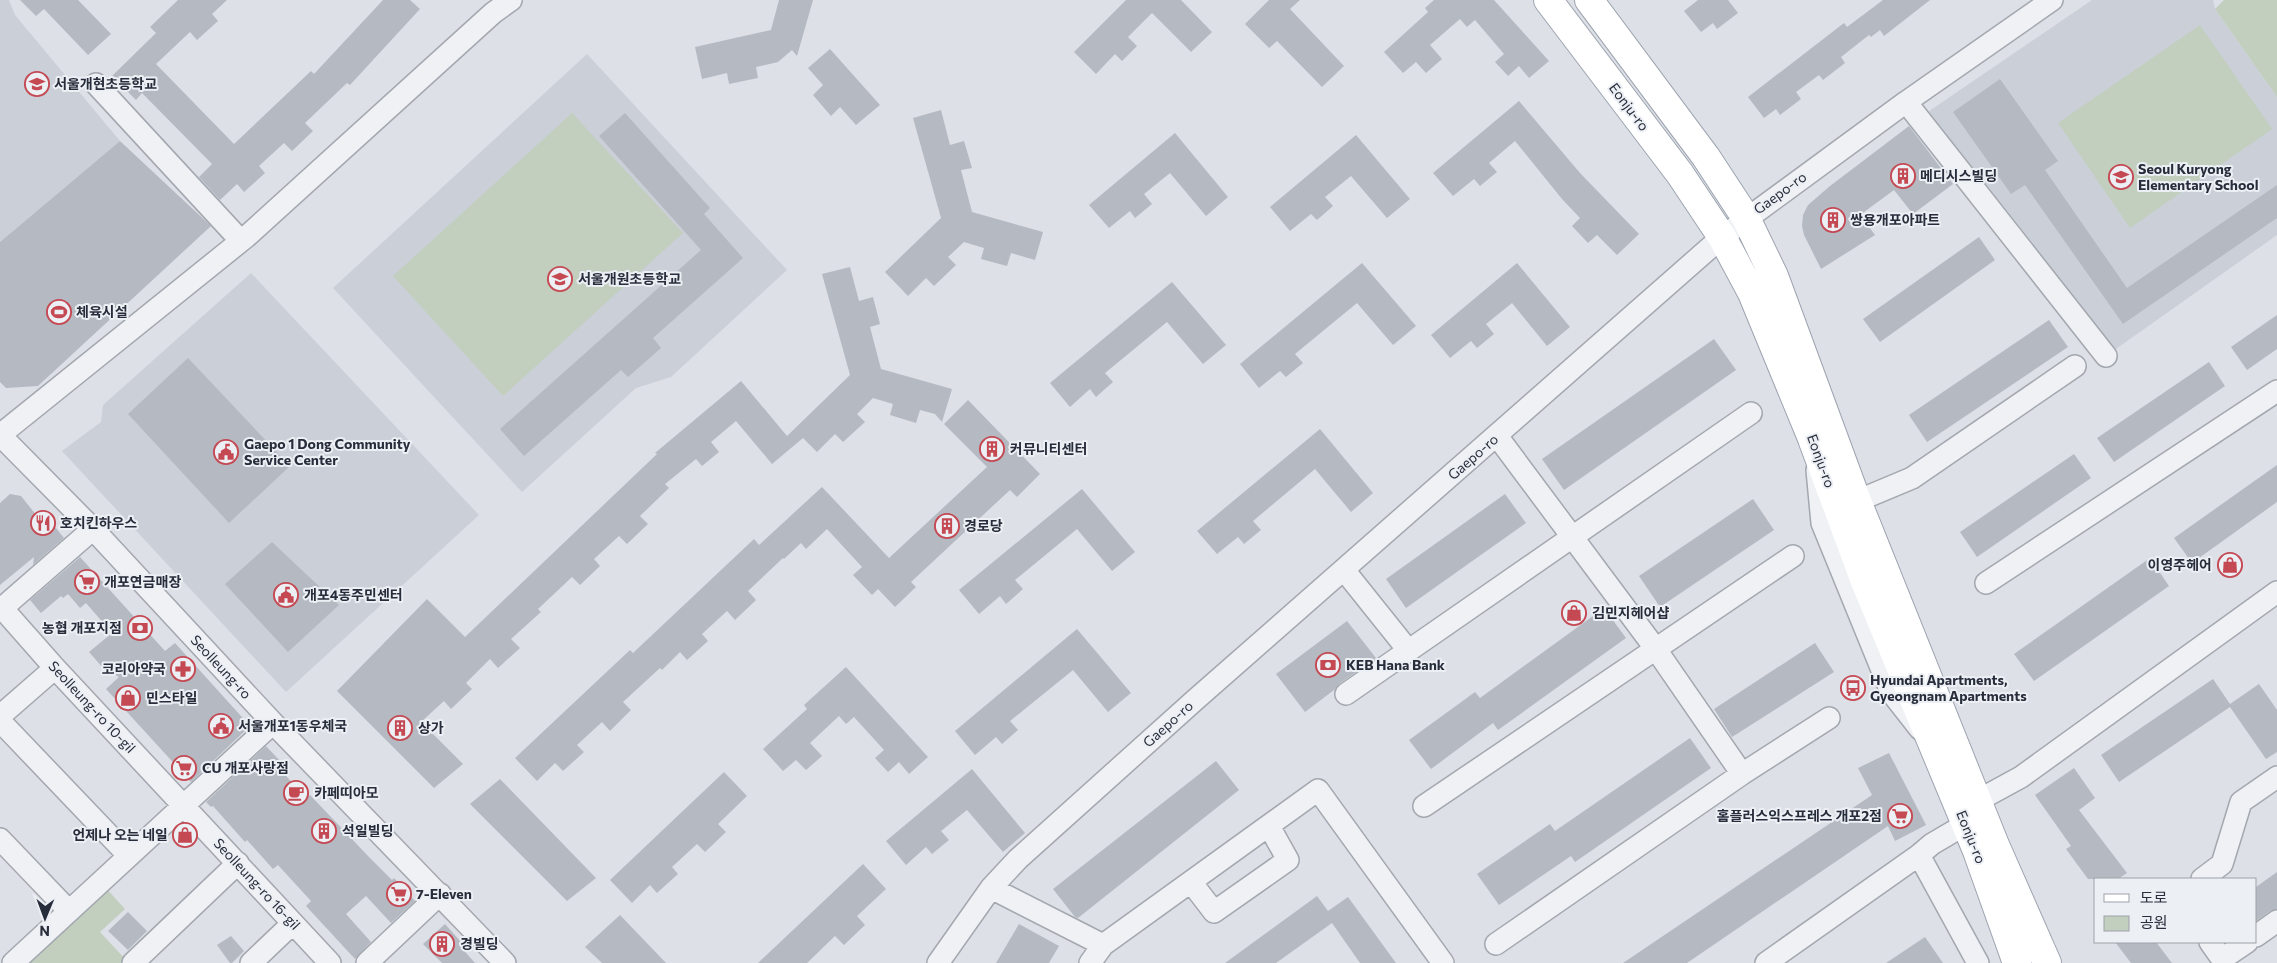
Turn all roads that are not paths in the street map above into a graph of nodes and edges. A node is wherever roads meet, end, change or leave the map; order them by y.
1 (511, 0) edge
2 (1548, 0) edge
3 (1589, 0) edge
4 (2052, 0) edge
5 (96, 84) dead end
6 (1906, 102) junction
7 (1746, 218) junction
8 (1722, 238) junction
9 (242, 241) junction
10 (2106, 356) dead end
11 (2074, 366) dead end
12 (2277, 391) edge
13 (1751, 413) dead end
14 (0, 435) edge
15 (1497, 436) junction
16 (1857, 501) junction
17 (92, 529) junction
18 (1573, 537) junction
19 (1793, 556) dead end
20 (1344, 570) junction
21 (1986, 583) dead end
22 (2277, 592) edge
23 (1, 609) edge
24 (1656, 648) junction
25 (1408, 650) junction
26 (55, 668) junction
27 (1346, 694) dead end
28 (0, 716) edge
29 (1829, 718) dead end
30 (0, 721) edge
31 (273, 723) junction
32 (1742, 774) junction
33 (2277, 777) edge
34 (184, 805) junction
35 (1424, 806) dead end
36 (1971, 812) junction
37 (1269, 826) junction
38 (0, 839) edge
39 (1919, 855) junction
40 (129, 856) junction
41 (238, 864) junction
42 (2203, 878) edge
43 (1191, 882) junction
44 (991, 888) junction
45 (440, 894) junction
46 (69, 912) junction
47 (2277, 921) edge
48 (293, 923) junction
49 (2257, 935) edge
50 (2211, 943) edge
51 (2246, 943) edge
52 (1496, 944) dead end
53 (1103, 945) junction
54 (0, 953) edge
55 (11, 963) edge
56 (133, 963) edge
57 (251, 963) edge
58 (330, 963) edge
59 (367, 963) edge
60 (505, 963) edge
61 (938, 963) edge
62 (1090, 963) edge
63 (1443, 963) edge
64 (1766, 963) edge
65 (1978, 963) edge
66 (2017, 963) edge
67 (2047, 963) edge

1 - 9 street
2 - 8 main road, Eonju-ro
3 - 7 main road, Eonju-ro
4 - 6 street, Gaepo-ro
5 - 9 street
6 - 7 street, Gaepo-ro
6 - 10 street
7 - 8 street, Gaepo-ro
7 - 16 main road, Eonju-ro
8 - 15 street, Gaepo-ro
8 - 36 main road, Eonju-ro
9 - 14 street
11 - 16 street
12 - 21 street
13 - 18 street
14 - 17 street, Seolleung-ro
15 - 18 street
15 - 20 street, Gaepo-ro
16 - 36 main road, Eonju-ro
17 - 23 street
17 - 31 street, Seolleung-ro
18 - 24 street
18 - 25 street
19 - 24 street
20 - 25 street
20 - 44 street, Gaepo-ro
22 - 36 street
23 - 26 street, Seolleung-ro 10-gil
24 - 32 street
24 - 35 street
25 - 27 street
26 - 28 street
26 - 34 street, Seolleung-ro 10-gil
29 - 32 street
30 - 40 street
31 - 34 street
31 - 45 street, Seolleung-ro
32 - 52 street
33 - 42 street
34 - 40 street
34 - 41 street, Seolleung-ro 16-gil
36 - 39 street
36 - 66 main road, Eonju-ro
36 - 67 main road, Eonju-ro
37 - 43 street
37 - 43 street
37 - 63 street
38 - 46 street
39 - 64 street
39 - 65 street
40 - 46 street
41 - 48 street, Seolleung-ro 16-gil
41 - 56 street
43 - 53 street
44 - 53 street
44 - 61 street, Gaepo-ro
45 - 59 street
45 - 60 street, Seolleung-ro
46 - 55 street
47 - 49 street
48 - 57 street
48 - 58 street, Seolleung-ro 16-gil
50 - 51 street
53 - 62 street
54 - 55 street

